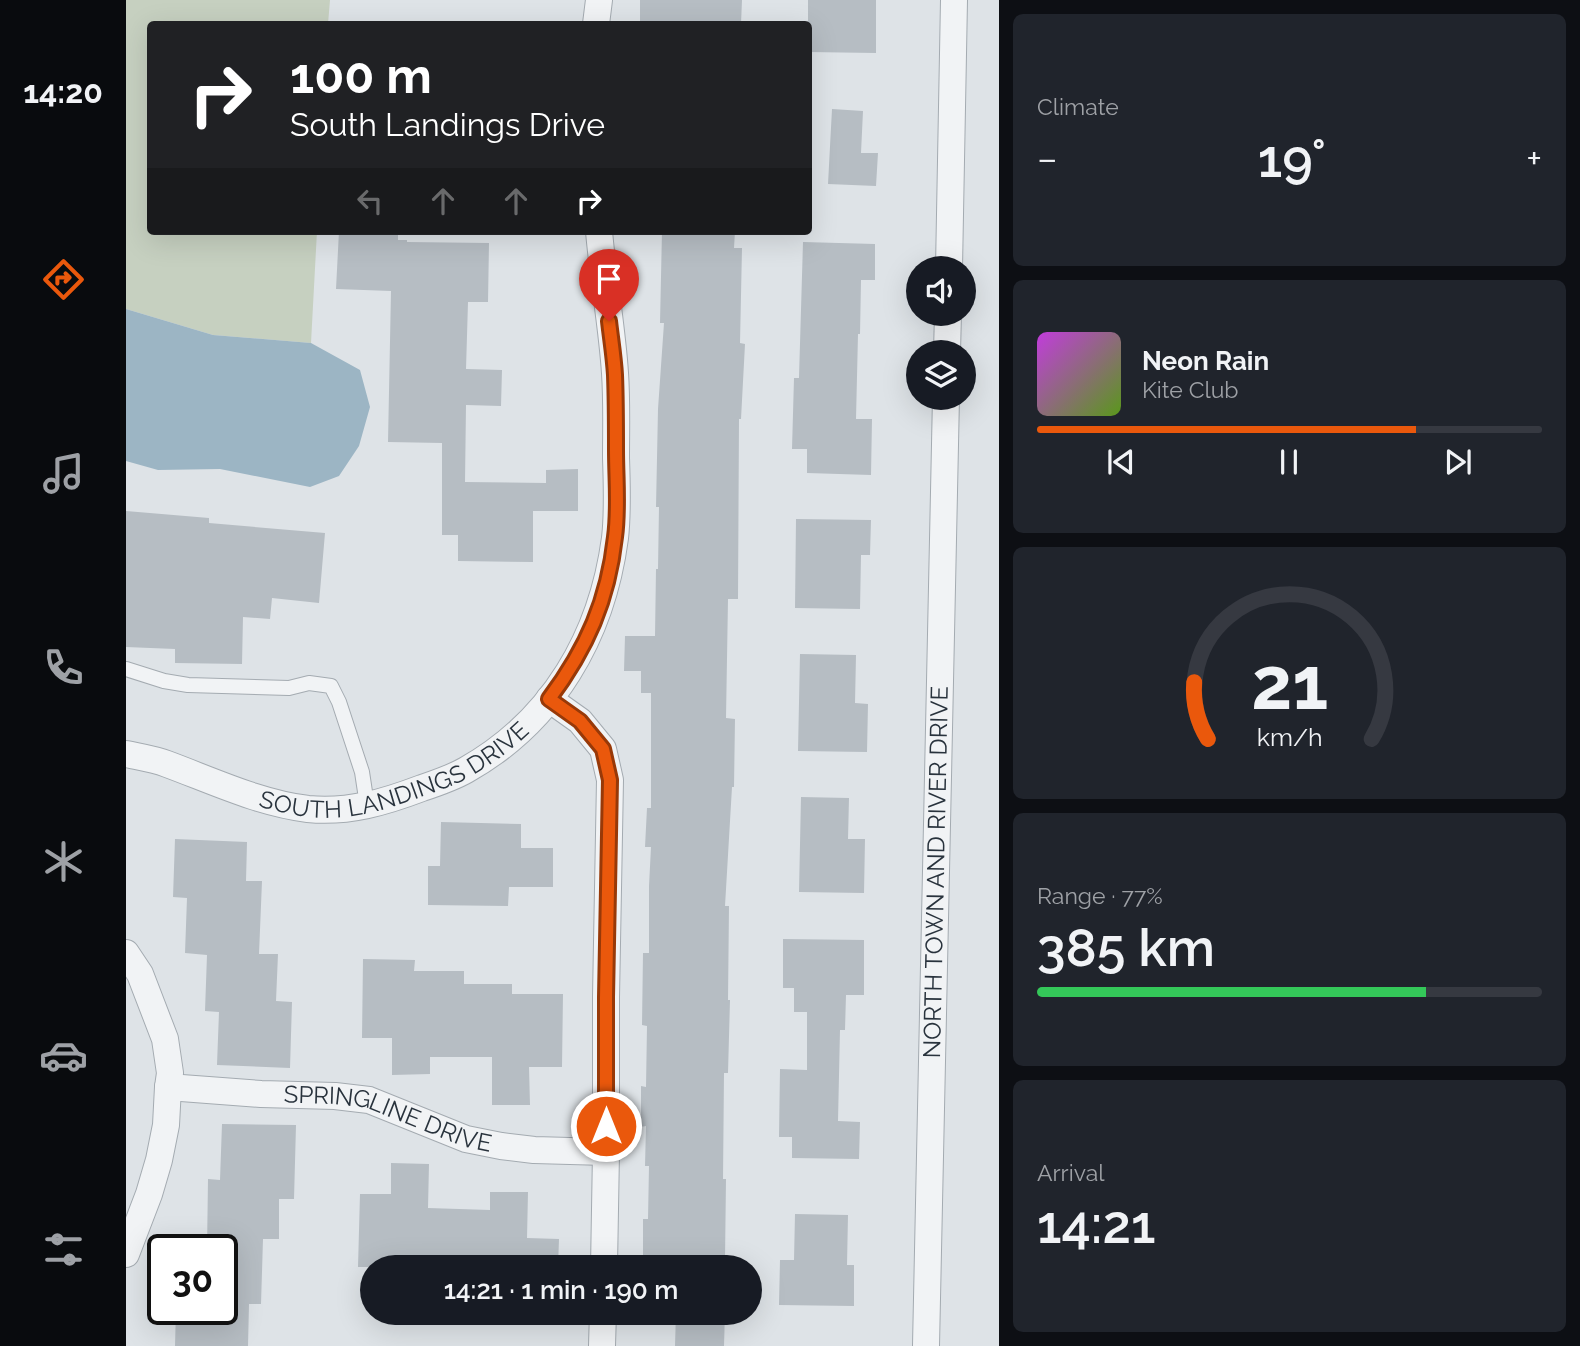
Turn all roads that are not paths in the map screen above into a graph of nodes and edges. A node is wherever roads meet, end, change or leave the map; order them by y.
1 (599, 0) edge
2 (954, 0) edge
3 (596, 21) edge
4 (600, 235) edge
5 (949, 256) edge
6 (946, 410) edge
7 (126, 669) edge
8 (549, 699) junction
9 (126, 754) edge
10 (367, 805) junction
11 (126, 953) edge
12 (168, 1087) junction
13 (606, 1152) junction
14 (126, 1254) edge
15 (604, 1255) edge
16 (603, 1325) edge
17 (602, 1346) edge
18 (926, 1346) edge

1 - 3 street
2 - 5 street
4 - 8 street, SOUTH LANDINGS DRIVE
6 - 18 street, NORTH TOWN AND RIVER DRIVE
7 - 10 lane
8 - 10 street, SOUTH LANDINGS DRIVE
8 - 13 street
9 - 10 street, SOUTH LANDINGS DRIVE
11 - 12 street
12 - 13 street, SPRINGLINE DRIVE
12 - 14 street
13 - 15 street
16 - 17 street

